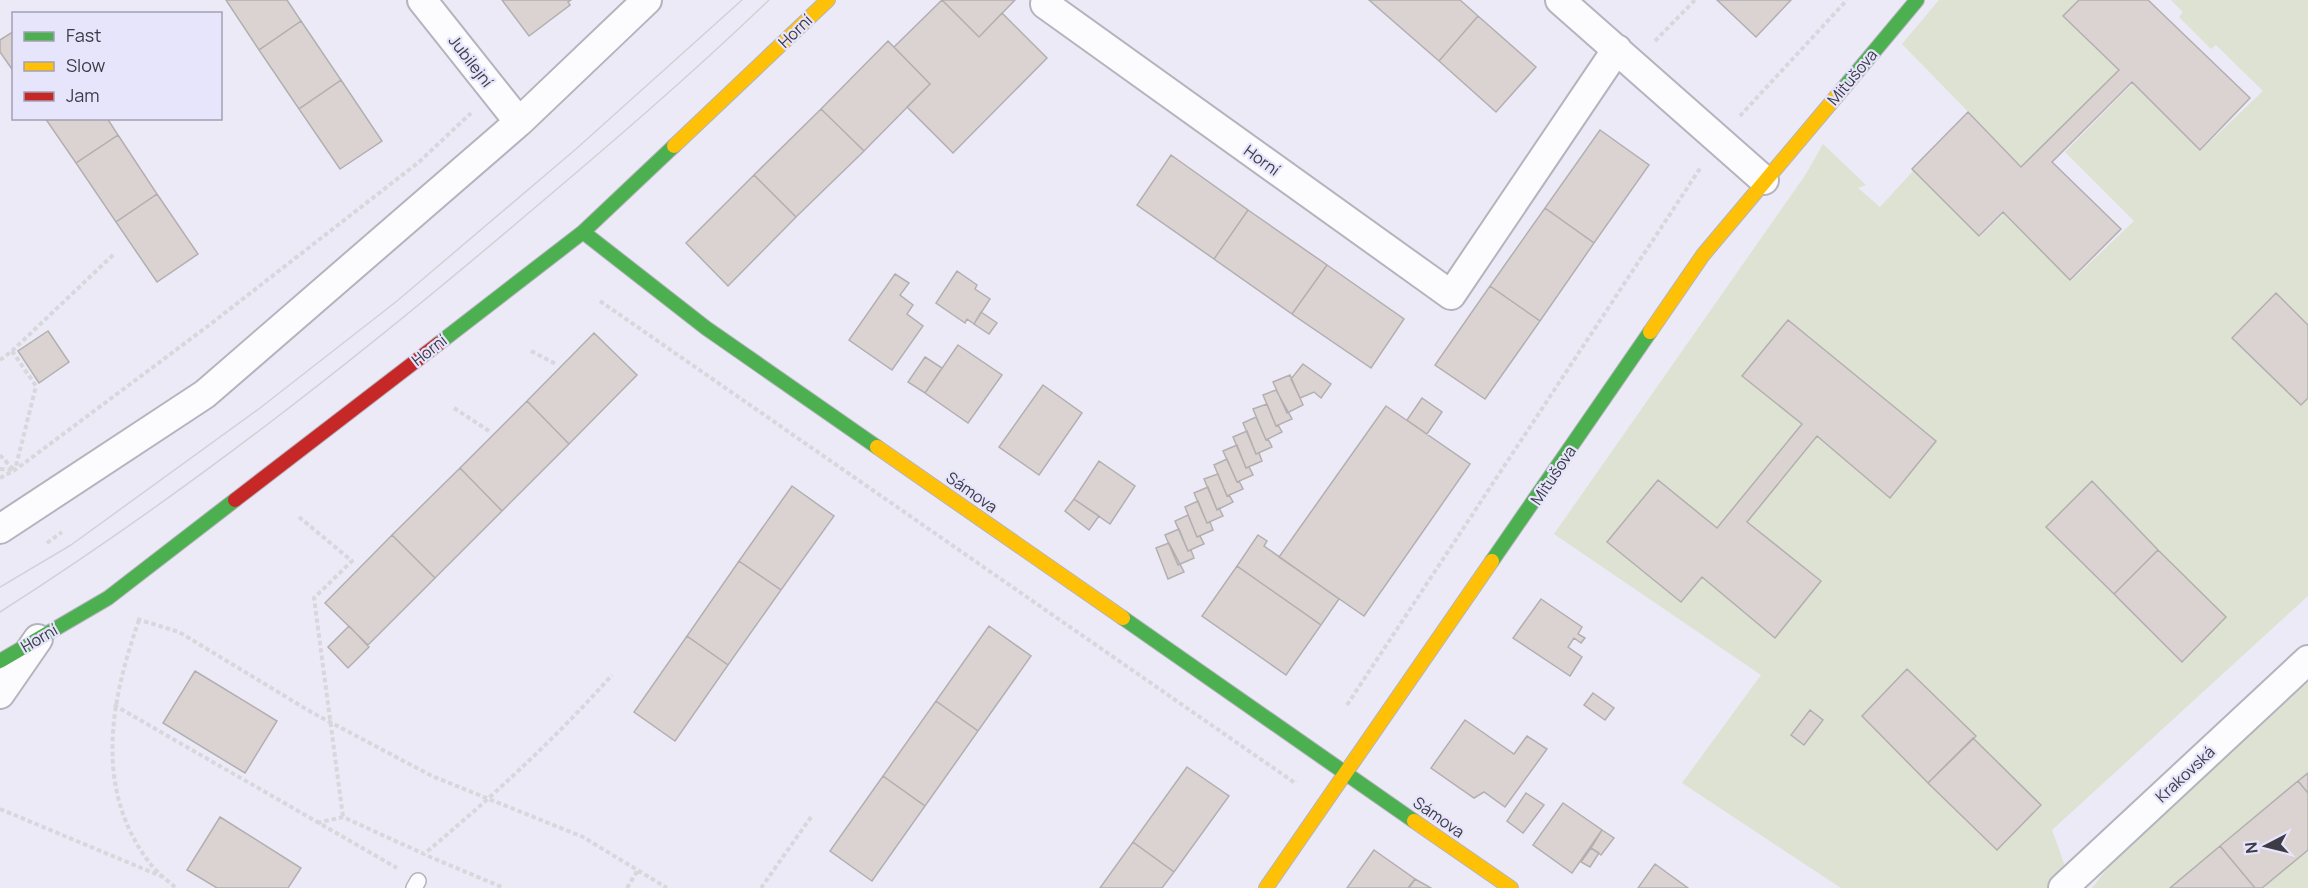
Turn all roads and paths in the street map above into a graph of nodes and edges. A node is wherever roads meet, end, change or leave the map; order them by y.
1 (422, 0) edge
2 (647, 0) edge
3 (828, 0) edge
4 (1560, 0) edge
5 (1695, 0) edge
6 (1848, 0) edge
7 (1917, 0) edge
8 (1045, 4) dead end
9 (1648, 36) dead end
10 (1617, 49) junction
11 (494, 90) junction
12 (519, 122) junction
13 (1719, 140) junction
14 (1764, 180) junction
15 (583, 232) junction
16 (115, 253) dead end
17 (600, 301) dead end
18 (12, 351) junction
19 (531, 351) dead end
20 (0, 360) edge
21 (556, 364) dead end
22 (454, 408) dead end
23 (489, 431) dead end
24 (0, 454) edge
25 (0, 469) edge
26 (15, 470) junction
27 (0, 478) edge
28 (299, 517) dead end
29 (0, 529) edge
30 (62, 532) dead end
31 (47, 543) dead end
32 (38, 639) junction
33 (2308, 660) edge
34 (0, 661) edge
35 (612, 675) dead end
36 (0, 694) edge
37 (114, 705) junction
38 (332, 723) junction
39 (1317, 751) junction
40 (1348, 773) junction
41 (490, 800) junction
42 (0, 809) edge
43 (343, 817) junction
44 (811, 817) dead end
45 (316, 823) junction
46 (424, 854) junction
47 (638, 870) junction
48 (165, 878) junction
49 (416, 884) edge
50 (176, 888) edge
51 (504, 888) edge
52 (627, 888) edge
53 (667, 888) edge
54 (761, 888) edge
55 (1266, 888) edge
56 (1511, 888) edge
57 (2063, 888) edge

1 - 11 street, Jubilejní
2 - 12 street
3 - 15 street, Horní
4 - 10 street
5 - 9 path
6 - 13 path
7 - 14 street, Mitušova
8 - 10 street, Horní
10 - 13 street
11 - 12 street, Jubilejní
11 - 26 path
12 - 29 street
13 - 14 street
13 - 39 path
14 - 40 street, Mitušova
15 - 32 street, Horní
15 - 39 street, Sámova
16 - 18 path
17 - 39 path
18 - 20 path
18 - 26 path
19 - 21 path
22 - 23 path
24 - 26 path
25 - 26 path
26 - 27 path
28 - 38 path
30 - 31 path
32 - 34 street, Horní
32 - 36 street
33 - 57 street, Krakovská
35 - 41 path
37 - 38 path
37 - 45 path
37 - 48 path
38 - 41 path
38 - 43 path
39 - 40 street, Sámova
40 - 55 street
40 - 56 street, Sámova
41 - 46 path
41 - 47 path
42 - 48 path
43 - 45 path
43 - 46 path
44 - 54 path
45 - 49 path
46 - 51 path
47 - 52 path
47 - 53 path
48 - 50 path

